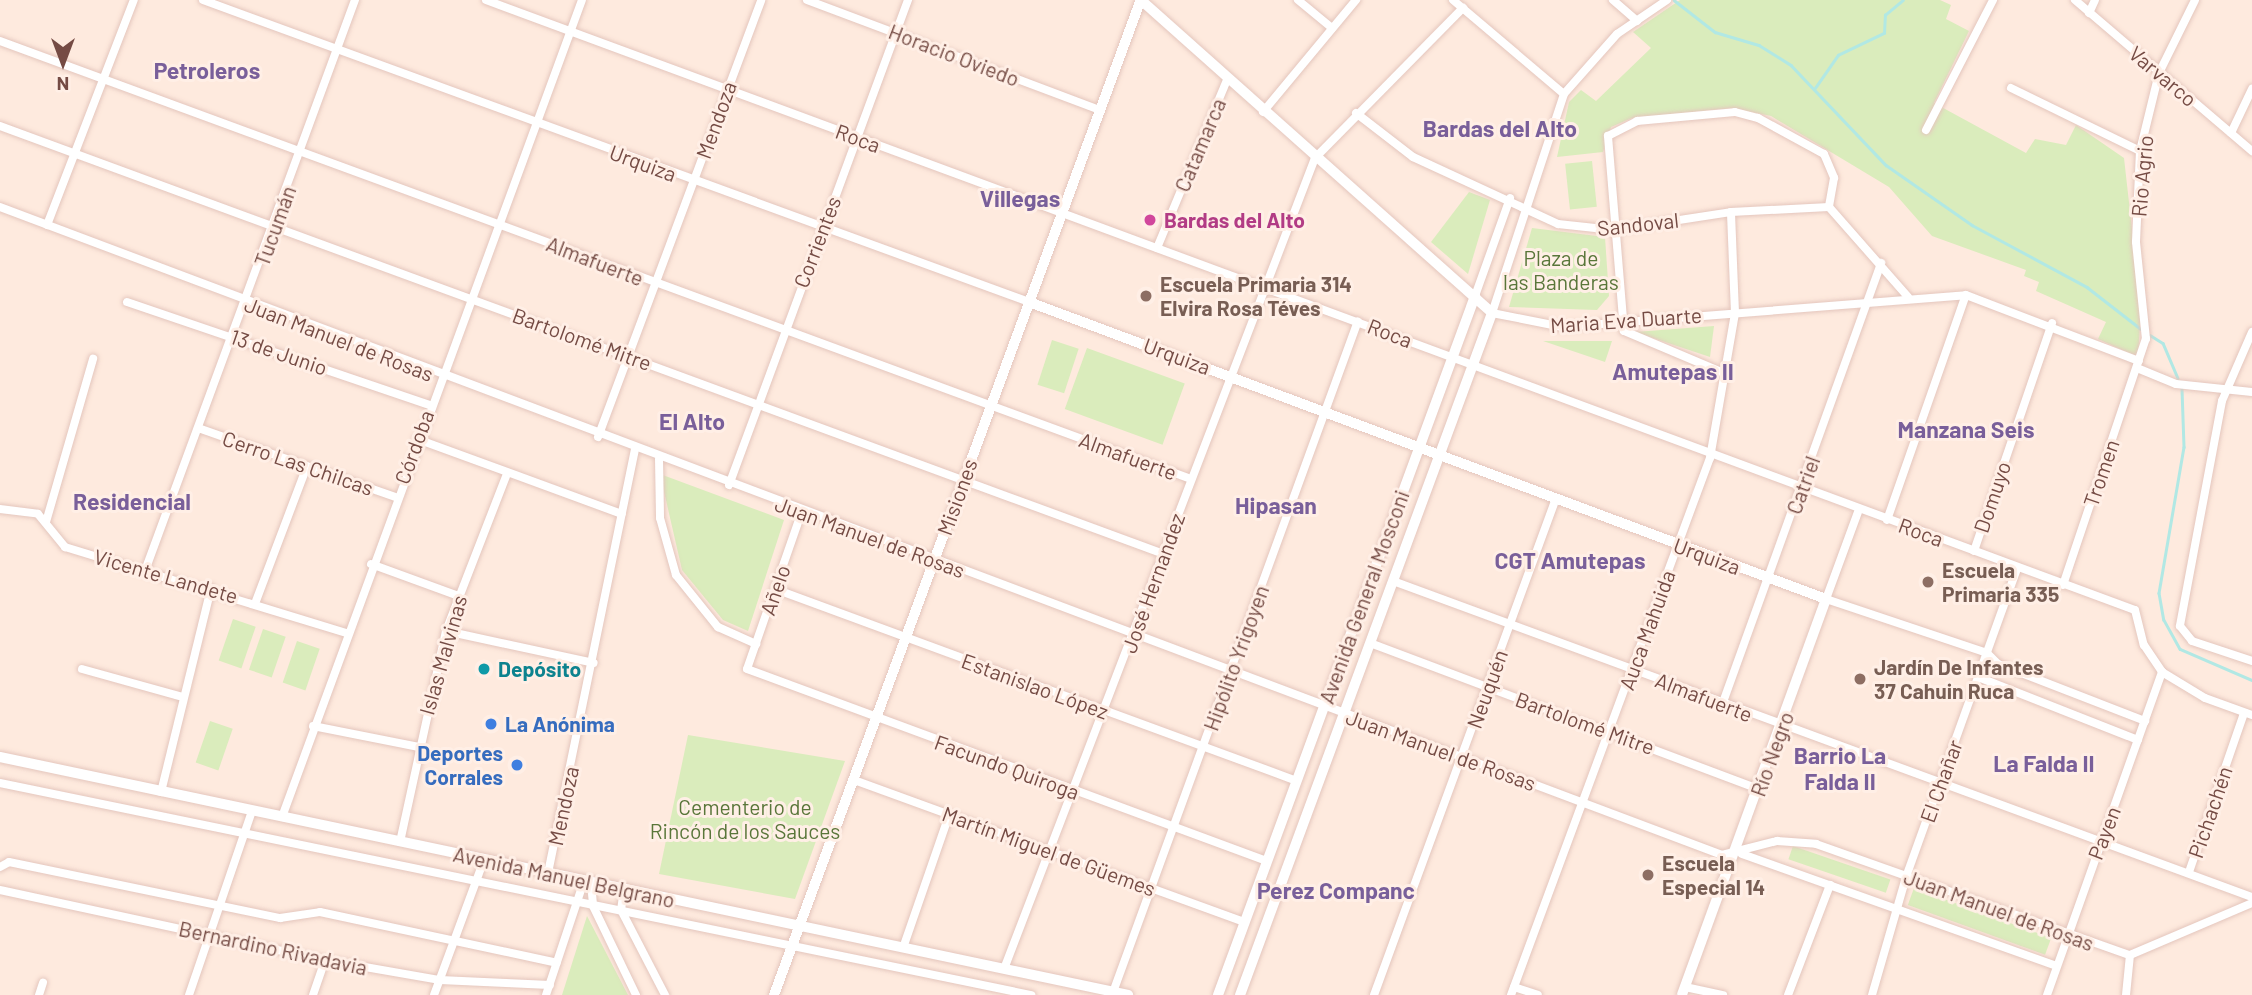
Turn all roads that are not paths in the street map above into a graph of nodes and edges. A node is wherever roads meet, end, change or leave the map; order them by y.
1 (134, 0) edge
2 (203, 0) edge
3 (355, 0) edge
4 (486, 0) edge
5 (582, 0) edge
6 (761, 0) edge
7 (807, 0) edge
8 (908, 0) edge
9 (1298, 0) edge
10 (1356, 0) edge
11 (1453, 0) edge
12 (1613, 0) edge
13 (1667, 0) edge
14 (1993, 0) edge
15 (2074, 0) edge
16 (2095, 0) edge
17 (2195, 0) edge
18 (1139, 1) edge
19 (1463, 8) junction
20 (2089, 13) junction
21 (1637, 20) junction
22 (1332, 28) junction
23 (571, 31) junction
24 (896, 33) junction
25 (0, 41) edge
26 (337, 51) junction
27 (2159, 73) junction
28 (104, 79) junction
29 (1227, 80) junction
30 (2011, 88) dead end
31 (2252, 89) edge
32 (727, 90) junction
33 (1564, 94) junction
34 (1100, 110) junction
35 (1263, 112) junction
36 (1356, 113) junction
37 (534, 124) junction
38 (0, 126) edge
39 (1926, 130) dead end
40 (2231, 133) junction
41 (857, 137) junction
42 (2140, 150) junction
43 (2252, 151) edge
44 (75, 153) junction
45 (302, 153) junction
46 (1315, 158) junction
47 (694, 181) junction
48 (1510, 198) junction
49 (0, 207) edge
50 (1829, 207) junction
51 (1062, 212) junction
52 (1526, 212) junction
53 (1731, 212) junction
54 (496, 223) junction
55 (47, 225) junction
56 (273, 227) junction
57 (823, 228) junction
58 (1614, 230) junction
59 (1157, 248) junction
60 (1881, 263) junction
61 (655, 284) junction
62 (1265, 288) junction
63 (1965, 295) junction
64 (1475, 296) junction
65 (1908, 297) junction
66 (470, 298) junction
67 (1870, 300) junction
68 (127, 302) dead end
69 (1029, 302) junction
70 (246, 304) junction
71 (1492, 313) junction
72 (1735, 313) junction
73 (1358, 321) junction
74 (1622, 324) junction
75 (2053, 324) junction
76 (784, 331) junction
77 (2252, 332) edge
78 (234, 337) junction
79 (629, 355) junction
80 (1452, 357) junction
81 (93, 359) dead end
82 (2138, 364) junction
83 (1473, 365) junction
84 (1727, 374) junction
85 (1231, 376) junction
86 (441, 377) junction
87 (2226, 388) junction
88 (2252, 392) edge
89 (430, 405) junction
90 (991, 405) junction
91 (758, 406) junction
92 (1324, 414) junction
93 (201, 429) junction
94 (598, 437) junction
95 (417, 439) junction
96 (1419, 449) junction
97 (635, 450) junction
98 (1439, 457) junction
99 (1710, 458) junction
100 (659, 459) junction
101 (307, 466) junction
102 (507, 474) junction
103 (1191, 480) junction
104 (963, 482) junction
105 (729, 485) junction
106 (1801, 489) junction
107 (396, 497) junction
108 (1555, 501) junction
109 (3, 507) edge
110 (802, 512) junction
111 (1858, 512) junction
112 (622, 514) junction
113 (1887, 520) junction
114 (46, 522) junction
115 (1678, 546) junction
116 (1974, 551) junction
117 (1164, 554) junction
118 (934, 560) junction
119 (371, 564) junction
120 (146, 568) junction
121 (2017, 569) junction
122 (1769, 578) junction
123 (1393, 581) junction
124 (2063, 585) junction
125 (211, 588) junction
126 (775, 589) junction
127 (459, 596) junction
128 (1826, 599) junction
129 (256, 601) junction
130 (1510, 626) junction
131 (446, 631) junction
132 (347, 633) junction
133 (1133, 635) junction
134 (905, 639) junction
135 (756, 643) junction
136 (1370, 643) junction
137 (1987, 653) junction
138 (2252, 661) edge
139 (594, 663) junction
140 (82, 668) dead end
141 (747, 669) joint
142 (1632, 669) junction
143 (2162, 672) junction
144 (1232, 673) junction
145 (1978, 677) junction
146 (1488, 688) junction
147 (183, 697) junction
148 (1722, 705) junction
149 (1324, 708) junction
150 (1105, 711) junction
151 (2248, 714) edge
152 (1344, 715) junction
153 (876, 719) junction
154 (2145, 721) junction
155 (313, 726) junction
156 (1782, 727) junction
157 (1610, 731) junction
158 (2138, 740) junction
159 (419, 747) junction
160 (1203, 747) junction
161 (0, 757) edge
162 (1461, 758) junction
163 (853, 780) junction
164 (1297, 781) junction
165 (1941, 781) junction
166 (0, 783) edge
167 (1759, 789) junction
168 (161, 792) junction
169 (1074, 792) junction
170 (1584, 802) junction
171 (252, 811) junction
172 (949, 815) junction
173 (282, 817) junction
174 (1173, 828) junction
175 (245, 834) junction
176 (2103, 839) junction
177 (400, 842) junction
178 (1051, 852) junction
179 (1737, 856) junction
180 (484, 860) junction
181 (1267, 861) junction
182 (0, 867) edge
183 (2189, 872) junction
184 (548, 873) junction
185 (1906, 877) junction
186 (475, 882) junction
187 (588, 882) junction
188 (1150, 886) junction
189 (1830, 886) junction
190 (624, 889) junction
191 (0, 890) edge
192 (2252, 898) edge
193 (577, 903) junction
194 (2252, 903) edge
195 (221, 906) junction
196 (593, 906) junction
197 (1895, 908) junction
198 (621, 911) junction
199 (1245, 922) junction
200 (800, 926) junction
201 (2065, 933) junction
202 (211, 936) junction
203 (454, 941) junction
204 (793, 946) junction
205 (903, 948) junction
206 (2130, 955) junction
207 (325, 960) junction
208 (557, 963) junction
209 (2054, 965) junction
210 (1004, 969) junction
211 (440, 980) junction
212 (43, 983) dead end
213 (550, 985) junction
214 (1513, 991) edge
215 (1684, 991) edge
216 (1113, 993) edge
217 (39, 995) edge
218 (189, 995) edge
219 (313, 995) edge
220 (434, 995) edge
221 (546, 995) edge
222 (636, 995) edge
223 (665, 995) edge
224 (774, 995) edge
225 (1031, 995) edge
226 (1128, 995) edge
227 (1218, 995) edge
228 (1240, 995) edge
229 (1374, 995) edge
230 (1538, 995) edge
231 (1723, 995) edge
232 (1788, 995) edge
233 (1872, 995) edge
234 (2048, 995) edge
235 (2126, 995) edge

1 - 28 street
2 - 26 street, Urquiza
3 - 26 street, Tucumán
4 - 23 street, Roca
5 - 23 street, Córdoba
6 - 32 street, Mendoza
7 - 24 street, Horacio Oviedo
8 - 24 street, Corrientes
9 - 22 street
10 - 22 street
11 - 19 street
12 - 21 street
13 - 21 street
14 - 39 street
15 - 20 street, Varvarco
16 - 20 street
17 - 27 street, Rio Agrio
18 - 29 main road
18 - 34 street, Misiones
19 - 33 street
19 - 36 street, José Hernandez
20 - 27 street, Varvarco
21 - 33 street
22 - 35 street
23 - 32 street, Roca
23 - 37 street, Córdoba
24 - 34 street, Horacio Oviedo
24 - 41 street, Corrientes
25 - 28 street, Almafuerte
26 - 37 street, Urquiza
26 - 45 street, Tucumán
27 - 40 street, Varvarco
27 - 42 street, Rio Agrio
28 - 44 street
28 - 45 street, Almafuerte
29 - 35 main road
29 - 59 street, Catamarca
30 - 42 street
31 - 40 street
32 - 41 street, Roca
32 - 47 street, Mendoza
33 - 52 street, Avenida General Mosconi
34 - 51 street, Misiones
35 - 46 main road
36 - 46 street, José Hernandez
36 - 48 street, Sandoval
37 - 47 street, Urquiza
37 - 54 street, Córdoba
38 - 44 street, Bartolomé Mitre
40 - 43 street, Varvarco
41 - 51 street, Roca
41 - 57 street, Corrientes
42 - 82 street, Rio Agrio
44 - 55 street
44 - 56 street, Bartolomé Mitre
45 - 54 street, Almafuerte
45 - 56 street, Tucumán
46 - 62 street, José Hernandez
46 - 64 main road
47 - 57 street, Urquiza
47 - 61 street, Mendoza
48 - 52 street, Sandoval
48 - 64 street, Avenida General Mosconi
49 - 55 street, Juan Manuel de Rosas
50 - 53 street, Sandoval
50 - 58 street
50 - 60 street
51 - 59 street, Roca
51 - 69 street, Misiones
52 - 58 street, Sandoval
52 - 71 street, Avenida General Mosconi
53 - 58 street, Sandoval
53 - 72 street, Auca Mahuida
54 - 61 street, Almafuerte
54 - 66 street, Córdoba
55 - 70 street, Juan Manuel de Rosas
56 - 66 street, Bartolomé Mitre
56 - 70 street, Tucumán
57 - 69 street, Urquiza
57 - 76 street, Corrientes
58 - 74 street
59 - 62 street, Roca
60 - 65 street
60 - 67 street, Catriel
61 - 76 street, Almafuerte
61 - 79 street, Mendoza
62 - 73 street, Roca
62 - 85 street, José Hernandez
63 - 65 street, Maria Eva Duarte
63 - 75 street, Maria Eva Duarte
63 - 113 street
64 - 71 main road
64 - 80 main road, Avenida General Mosconi
65 - 67 street, Maria Eva Duarte
66 - 79 street, Bartolomé Mitre
66 - 86 street, Córdoba
67 - 72 street, Maria Eva Duarte
67 - 106 street, Catriel
68 - 78 street, 13 de Junio
69 - 85 street, Urquiza
69 - 90 street, Misiones
70 - 78 street, Tucumán
70 - 86 street, Juan Manuel de Rosas
71 - 74 street, Maria Eva Duarte
71 - 83 main road, Avenida General Mosconi
72 - 74 street, Maria Eva Duarte
72 - 84 street, Auca Mahuida
73 - 80 street, Roca
73 - 92 street, Hipólito Yrigoyen
74 - 84 street
75 - 82 street, Maria Eva Duarte
75 - 116 street, Domuyo
76 - 90 street, Almafuerte
76 - 91 street, Corrientes
77 - 87 street
78 - 89 street, 13 de Junio
78 - 93 street, Tucumán
79 - 91 street, Bartolomé Mitre
79 - 94 street, Mendoza
80 - 83 street, Roca
80 - 96 main road, Avenida General Mosconi
81 - 114 street
82 - 87 street, Maria Eva Duarte
82 - 124 street, Tromen
83 - 98 main road, Avenida General Mosconi
83 - 99 street, Roca
84 - 99 street, Auca Mahuida
85 - 92 street, Urquiza
85 - 103 street, José Hernandez
86 - 89 street, Córdoba
86 - 94 street, Juan Manuel de Rosas
87 - 88 street, Maria Eva Duarte
87 - 138 street
89 - 95 street, Córdoba
90 - 103 street, Almafuerte
90 - 104 street, Misiones
91 - 104 street, Bartolomé Mitre
91 - 105 street, Corrientes
92 - 96 street, Urquiza
92 - 144 street, Hipólito Yrigoyen
93 - 101 street, Cerro Las Chilcas
93 - 120 street, Tucumán
94 - 97 street, Juan Manuel de Rosas
95 - 102 street
95 - 107 street, Córdoba
96 - 98 street, Urquiza
96 - 149 main road, Avenida General Mosconi
97 - 100 street, Juan Manuel de Rosas
97 - 112 street, Mendoza
98 - 108 street, Urquiza
98 - 123 main road, Avenida General Mosconi
99 - 106 street, Roca
99 - 115 street, Auca Mahuida
100 - 105 street, Juan Manuel de Rosas
100 - 135 street
101 - 107 street, Cerro Las Chilcas
101 - 129 street
102 - 112 street
102 - 127 street, Islas Malvinas
103 - 117 street, José Hernandez
104 - 117 street, Bartolomé Mitre
104 - 118 street, Misiones
105 - 110 street, Juan Manuel de Rosas
106 - 111 street, Roca
106 - 122 street, Catriel
107 - 119 street, Córdoba
108 - 115 street, Urquiza
108 - 130 street, Neuquén
109 - 114 street, Vicente Landete
110 - 118 street, Juan Manuel de Rosas
110 - 126 street, Añelo
111 - 113 street, Roca
111 - 128 street, Río Negro
112 - 139 street, Mendoza
113 - 116 street, Roca
114 - 120 street, Vicente Landete
115 - 122 street, Urquiza
115 - 142 street, Auca Mahuida
116 - 121 street, Roca
117 - 133 street, José Hernandez
118 - 133 street, Juan Manuel de Rosas
118 - 134 street, Misiones
119 - 127 street
119 - 132 street, Córdoba
120 - 125 street, Vicente Landete
121 - 124 street, Roca
121 - 137 street, El Chañar
122 - 128 street, Urquiza
122 - 148 street, Catriel
123 - 130 street, Almafuerte
123 - 136 main road, Avenida General Mosconi
124 - 143 street, Roca
125 - 129 street, Vicente Landete
125 - 147 street
126 - 134 street, Estanislao López
126 - 135 street, Añelo
127 - 131 street, Islas Malvinas
128 - 137 street, Urquiza
128 - 156 street, Río Negro
129 - 132 street, Vicente Landete
130 - 142 street, Almafuerte
130 - 146 street, Neuquén
131 - 139 street
131 - 159 street, Islas Malvinas
132 - 155 street, Córdoba
133 - 144 street, Juan Manuel de Rosas
133 - 150 street, José Hernandez
134 - 150 street, Estanislao López
134 - 153 street, Misiones
135 - 141 street, Añelo
136 - 146 street, Bartolomé Mitre
136 - 152 main road, Avenida General Mosconi
137 - 145 street, El Chañar
137 - 154 street, Urquiza
139 - 184 street, Mendoza
140 - 147 street
141 - 153 street, Facundo Quiroga
142 - 148 street, Almafuerte
142 - 157 street, Auca Mahuida
143 - 151 street
143 - 154 street, Payen
144 - 149 street, Juan Manuel de Rosas
144 - 160 street, Hipólito Yrigoyen
145 - 158 street
145 - 165 street, El Chañar
146 - 157 street, Bartolomé Mitre
146 - 162 street, Neuquén
147 - 168 street
148 - 156 street, Almafuerte
149 - 152 street, Juan Manuel de Rosas
149 - 164 main road, Avenida General Mosconi
150 - 160 street, Estanislao López
150 - 169 street, José Hernandez
151 - 183 street, Pichachén
152 - 162 street, Juan Manuel de Rosas
152 - 228 main road, Avenida General Mosconi
153 - 163 street, Misiones
153 - 169 street, Facundo Quiroga
154 - 158 street, Payen
155 - 159 street
155 - 173 street, Córdoba
156 - 165 street, Almafuerte
156 - 167 street, Río Negro
157 - 167 street, Bartolomé Mitre
157 - 170 street, Auca Mahuida
158 - 176 street, Payen
159 - 177 street, Islas Malvinas
160 - 164 street, Estanislao López
160 - 174 street, Hipólito Yrigoyen
161 - 168 street, Avenida Manuel Belgrano
162 - 170 street, Juan Manuel de Rosas
162 - 229 street, Neuquén
163 - 172 street, Martín Miguel de Güemes
163 - 200 street, Misiones
164 - 181 main road, Avenida General Mosconi
165 - 176 street, Almafuerte
165 - 185 street, El Chañar
166 - 175 street
167 - 179 street, Río Negro
168 - 171 street, Avenida Manuel Belgrano
169 - 174 street, Facundo Quiroga
169 - 178 street, José Hernandez
170 - 179 street, Juan Manuel de Rosas
170 - 214 street, Auca Mahuida
171 - 173 street, Avenida Manuel Belgrano
171 - 175 street
172 - 178 street, Martín Miguel de Güemes
172 - 205 street
173 - 177 street, Avenida Manuel Belgrano
174 - 181 street, Facundo Quiroga
174 - 188 street, Hipólito Yrigoyen
175 - 186 street
175 - 195 street
176 - 183 street, Almafuerte
176 - 201 street, Payen
177 - 180 street, Avenida Manuel Belgrano
178 - 188 street, Martín Miguel de Güemes
178 - 210 street, José Hernandez
179 - 185 street, Juan Manuel de Rosas
179 - 189 street, Juan Manuel de Rosas
179 - 215 street, Río Negro
180 - 184 street, Avenida Manuel Belgrano
180 - 186 street
181 - 199 main road, Avenida General Mosconi
182 - 195 street
183 - 192 street, Almafuerte
184 - 187 street, Avenida Manuel Belgrano
185 - 197 street, El Chañar
185 - 201 street, Juan Manuel de Rosas
186 - 193 street
186 - 203 street
187 - 190 street, Avenida Manuel Belgrano
187 - 193 street
187 - 196 street
188 - 199 street, Martín Miguel de Güemes
188 - 216 street, Hipólito Yrigoyen
189 - 197 street, Juan Manuel de Rosas
189 - 232 street
190 - 198 street
190 - 200 street, Avenida Manuel Belgrano
191 - 202 street, Bernardino Rivadavia
193 - 196 street
193 - 208 street
194 - 206 street
195 - 202 street
195 - 203 street
196 - 198 street
196 - 222 street
197 - 209 street, Juan Manuel de Rosas
197 - 233 street, El Chañar
198 - 204 street
198 - 223 street
199 - 227 main road, Avenida General Mosconi
200 - 204 street, Misiones
200 - 205 street, Avenida Manuel Belgrano
201 - 206 street, Juan Manuel de Rosas
201 - 209 street, Payen
202 - 207 street, Bernardino Rivadavia
202 - 218 street
203 - 208 street
203 - 211 street
204 - 224 street, Misiones
204 - 225 street
205 - 210 street, Avenida Manuel Belgrano
206 - 235 street
207 - 211 street, Bernardino Rivadavia
207 - 219 street
208 - 213 street
209 - 234 street, Payen
210 - 216 street, Avenida Manuel Belgrano
211 - 213 street, Bernardino Rivadavia
211 - 220 street
212 - 217 street
213 - 221 street
214 - 230 street
215 - 231 street
216 - 226 street, Avenida Manuel Belgrano

